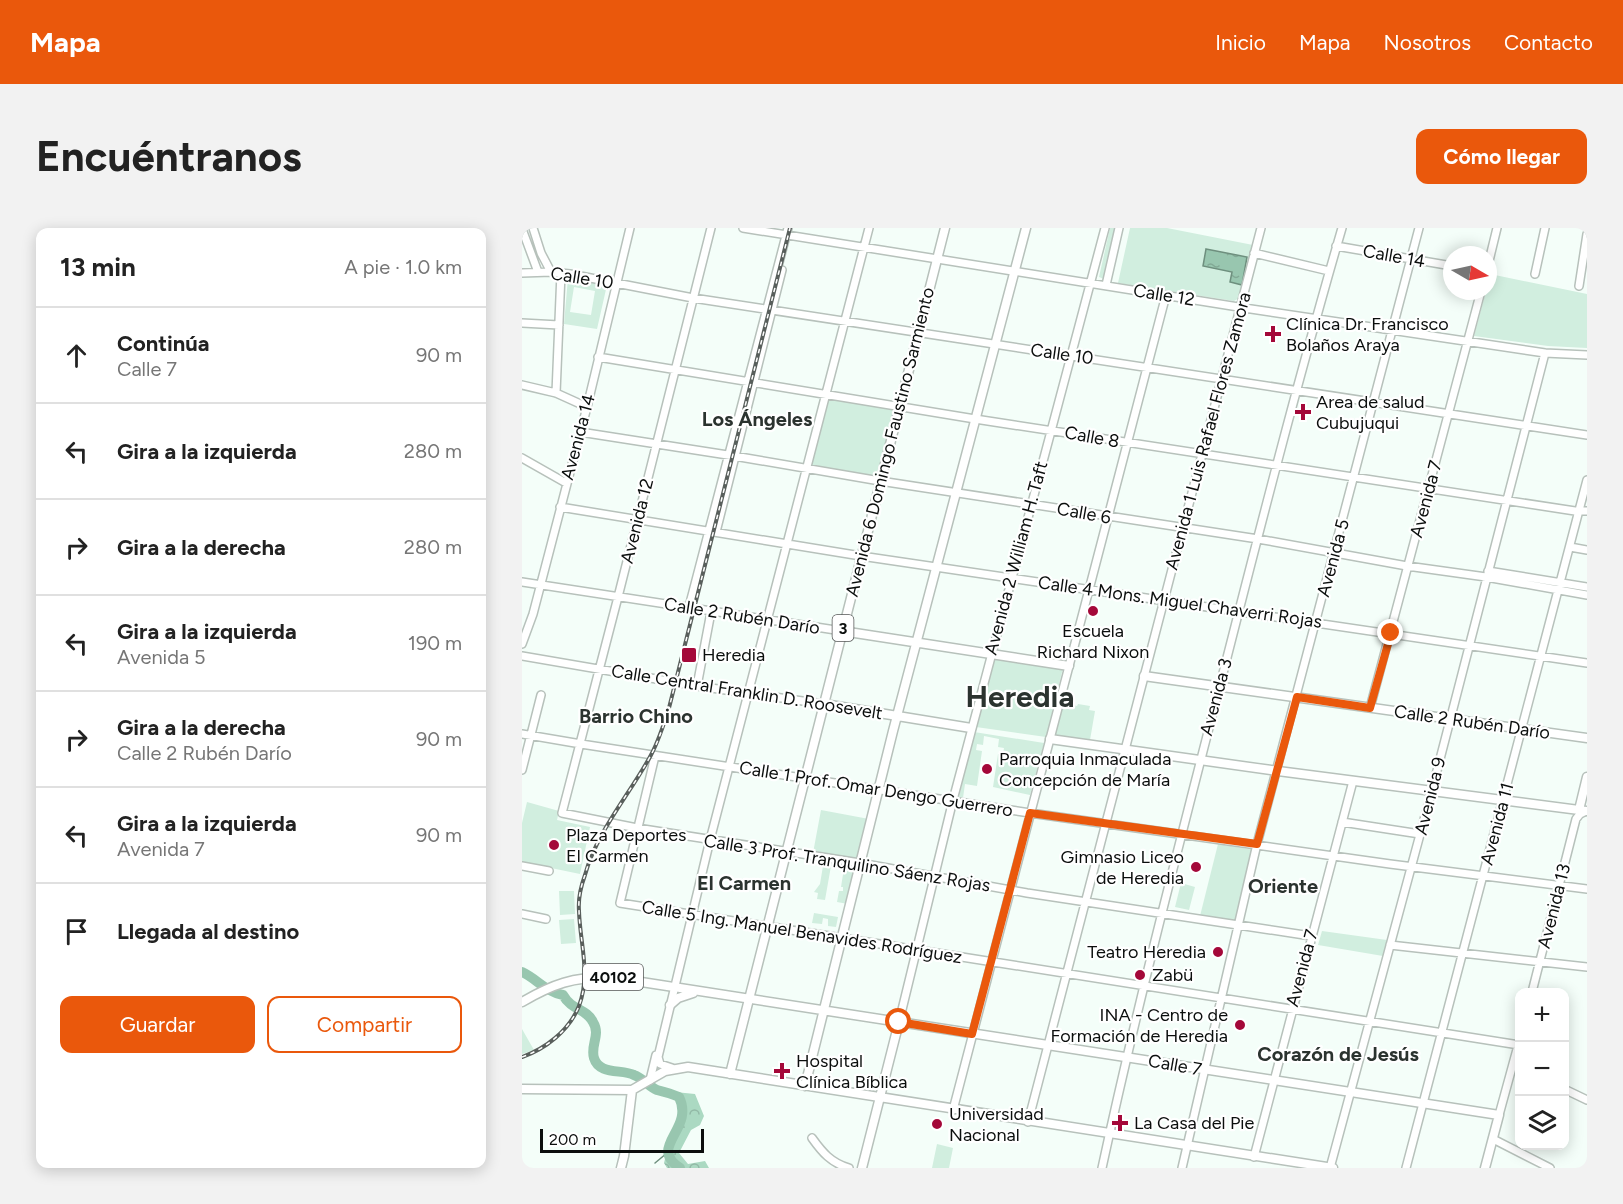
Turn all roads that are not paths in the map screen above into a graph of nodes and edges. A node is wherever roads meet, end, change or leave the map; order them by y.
1 (533, 228) edge
2 (630, 228) edge
3 (711, 228) edge
4 (742, 228) edge
5 (869, 228) edge
6 (945, 228) edge
7 (1026, 228) edge
8 (1105, 228) edge
9 (1119, 228) edge
10 (1261, 228) edge
11 (1342, 228) edge
12 (1419, 228) edge
13 (1497, 228) edge
14 (1545, 228) edge
15 (522, 229) edge
16 (789, 231) edge
17 (1587, 234) edge
18 (1336, 246) junction
19 (1493, 246) edge
20 (864, 247) junction
21 (1254, 253) junction
22 (937, 259) junction
23 (1411, 259) junction
24 (1443, 264) edge
25 (1329, 271) junction
26 (538, 272) junction
27 (551, 272) junction
28 (1014, 272) junction
29 (522, 273) edge
30 (561, 273) junction
31 (1535, 274) dead end
32 (1090, 282) junction
33 (616, 284) junction
34 (1106, 285) junction
35 (1579, 286) dead end
36 (1166, 295) junction
37 (693, 298) junction
38 (1479, 300) edge
39 (1240, 307) junction
40 (769, 310) junction
41 (1316, 318) junction
42 (844, 321) junction
43 (522, 323) edge
44 (559, 325) junction
45 (1393, 330) junction
46 (918, 333) junction
47 (1468, 341) junction
48 (995, 345) junction
49 (1545, 353) junction
50 (1070, 355) junction
51 (1587, 355) edge
52 (598, 357) junction
53 (1147, 367) junction
54 (676, 370) junction
55 (1221, 380) junction
56 (750, 382) junction
57 (522, 385) edge
58 (1297, 391) junction
59 (556, 393) junction
60 (825, 394) junction
61 (1373, 402) junction
62 (586, 407) junction
63 (899, 407) junction
64 (1449, 414) junction
65 (975, 419) junction
66 (1526, 426) junction
67 (1051, 430) junction
68 (580, 432) junction
69 (1587, 435) edge
70 (1127, 443) junction
71 (657, 444) junction
72 (1202, 455) junction
73 (732, 456) junction
74 (522, 458) edge
75 (1278, 465) junction
76 (806, 469) junction
77 (1354, 477) junction
78 (1587, 480) edge
79 (880, 481) junction
80 (566, 483) junction
81 (1429, 489) junction
82 (957, 492) junction
83 (1506, 500) junction
84 (1030, 504) junction
85 (560, 507) junction
86 (1583, 511) edge
87 (1108, 517) junction
88 (638, 519) junction
89 (1182, 529) junction
90 (713, 532) junction
91 (1258, 539) junction
92 (787, 544) junction
93 (1569, 547) junction
94 (1587, 550) edge
95 (1334, 554) junction
96 (861, 556) junction
97 (1407, 566) junction
98 (937, 567) junction
99 (1487, 574) junction
100 (1011, 577) junction
101 (522, 582) edge
102 (539, 585) junction
103 (1559, 586) junction
104 (1587, 587) edge
105 (1089, 588) junction
106 (1587, 595) edge
107 (618, 597) junction
108 (1164, 600) junction
109 (689, 608) junction
110 (1239, 611) junction
111 (711, 612) junction
112 (766, 620) junction
113 (1315, 622) junction
114 (842, 631) junction
115 (1391, 633) junction
116 (916, 641) junction
117 (522, 644) edge
118 (1468, 645) junction
119 (991, 654) junction
120 (522, 656) edge
121 (1541, 656) junction
122 (1587, 663) edge
123 (1069, 666) junction
124 (600, 669) junction
125 (1144, 676) junction
126 (697, 686) junction
127 (1219, 686) junction
128 (748, 694) junction
129 (541, 695) dead end
130 (1297, 697) junction
131 (824, 704) junction
132 (1370, 708) junction
133 (897, 716) junction
134 (1449, 719) junction
135 (971, 728) junction
136 (1521, 729) junction
137 (522, 734) edge
138 (531, 734) junction
139 (1587, 738) edge
140 (1050, 739) junction
141 (581, 744) junction
142 (1125, 750) junction
143 (655, 756) junction
144 (1200, 760) junction
145 (729, 767) junction
146 (522, 770) edge
147 (1278, 771) junction
148 (1587, 777) edge
149 (805, 778) junction
150 (1353, 781) junction
151 (878, 788) junction
152 (1432, 790) junction
153 (1503, 799) junction
154 (953, 800) junction
155 (1581, 810) edge
156 (562, 813) joint
157 (1030, 813) junction
158 (1576, 819) junction
159 (1106, 822) junction
160 (1342, 822) junction
161 (637, 828) junction
162 (1182, 833) junction
163 (1420, 834) junction
164 (710, 840) junction
165 (1257, 844) junction
166 (786, 852) junction
167 (1333, 856) junction
168 (860, 863) junction
169 (522, 866) edge
170 (1411, 866) junction
171 (549, 871) dead end
172 (934, 876) junction
173 (1483, 876) junction
174 (1560, 886) junction
175 (1587, 889) edge
176 (1010, 890) junction
177 (1085, 902) junction
178 (1162, 913) junction
179 (522, 915) edge
180 (692, 915) junction
181 (546, 919) dead end
182 (1238, 925) junction
183 (767, 926) junction
184 (1311, 936) junction
185 (842, 938) junction
186 (1390, 945) junction
187 (916, 949) junction
188 (1462, 953) junction
189 (1541, 961) junction
190 (991, 962) junction
191 (1587, 967) edge
192 (1066, 974) junction
193 (660, 985) junction
194 (1144, 985) junction
195 (674, 987) junction
196 (1533, 988) edge
197 (706, 992) junction
198 (749, 998) junction
199 (1220, 998) junction
200 (522, 1002) edge
201 (670, 1005) junction
202 (1291, 1010) junction
203 (825, 1011) junction
204 (899, 1022) junction
205 (1369, 1022) junction
206 (972, 1034) junction
207 (1441, 1034) junction
208 (1515, 1043) edge
209 (1048, 1045) junction
210 (1127, 1057) junction
211 (1515, 1067) edge
212 (675, 1068) junction
213 (1204, 1070) junction
214 (730, 1074) junction
215 (650, 1080) junction
216 (1273, 1081) junction
217 (805, 1086) junction
218 (522, 1089) edge
219 (636, 1089) junction
220 (1569, 1091) edge
221 (1350, 1093) junction
222 (879, 1098) junction
223 (1587, 1100) edge
224 (1423, 1104) junction
225 (952, 1110) junction
226 (1499, 1115) junction
227 (1028, 1122) junction
228 (1109, 1134) junction
229 (812, 1138) dead end
230 (1493, 1139) junction
231 (1187, 1146) junction
232 (1254, 1157) junction
233 (621, 1168) edge
234 (849, 1168) edge
235 (862, 1168) edge
236 (1102, 1168) edge
237 (1182, 1168) edge
238 (1331, 1168) edge
239 (1406, 1168) edge
240 (1485, 1168) edge
241 (1550, 1168) edge

1 - 27 street
2 - 33 street, Avenida 14
3 - 37 street, Avenida 12
4 - 16 street, Calle 12
5 - 20 street
6 - 22 main road, Avenida 6 Domingo Faustino Sarmiento
7 - 28 main road
8 - 32 street, Avenida 2 William H. Taft
9 - 34 street
10 - 21 street, Avenida 1 Luis Rafael Flores Zamora
11 - 18 street, Avenida 3
12 - 23 street, Avenida 5
13 - 19 street
14 - 31 street
15 - 26 street
16 - 20 street, Calle 12
16 - 40 street
17 - 35 street
18 - 23 street, Calle 14
18 - 25 street, Avenida 3
20 - 22 street, Calle 12
20 - 42 street
21 - 25 street
21 - 39 street, Avenida 1 Luis Rafael Flores Zamora
22 - 28 street, Calle 12
22 - 46 main road, Avenida 6 Domingo Faustino Sarmiento / 3
23 - 24 street, Calle 14
23 - 45 street, Avenida 5
25 - 41 street, Avenida 3
26 - 27 street, Calle 10
26 - 29 street, Calle 10
27 - 30 street, Calle 10
28 - 32 street, Calle 12
28 - 48 main road
30 - 33 street, Calle 10
30 - 44 street
32 - 34 street, Calle 12
32 - 50 street, Avenida 2 William H. Taft
33 - 37 street, Calle 10
33 - 52 street, Avenida 14
34 - 36 street, Calle 12
36 - 39 street, Calle 12
36 - 53 street
37 - 40 street, Calle 10
37 - 54 street, Avenida 12
38 - 47 street, Avenida 7
39 - 41 street, Calle 12
39 - 55 street, Avenida 1 Luis Rafael Flores Zamora
40 - 42 street, Calle 10
40 - 56 street
41 - 45 street, Calle 12
41 - 58 street, Avenida 3
42 - 46 street, Calle 10
42 - 60 street
43 - 44 street
44 - 59 street
45 - 47 street, Calle 12
45 - 61 street, Avenida 5
46 - 48 street, Calle 10
46 - 63 main road, Avenida 6 Domingo Faustino Sarmiento / 3
47 - 49 street, Calle 12
47 - 64 street, Avenida 7
48 - 50 street, Calle 10
48 - 65 main road
49 - 51 street, Calle 12
49 - 66 street, Avenida 9
50 - 53 street, Calle 10
50 - 67 street, Avenida 2 William H. Taft
52 - 54 street, Calle 8
52 - 62 street, Avenida 14
53 - 55 street, Calle 10
53 - 70 street
54 - 56 street, Calle 8
54 - 71 street, Avenida 12
55 - 58 street, Calle 10
55 - 72 street, Avenida 1 Luis Rafael Flores Zamora
56 - 60 street, Calle 8
56 - 73 street
57 - 59 street
58 - 61 street, Calle 10
58 - 75 street, Avenida 3
59 - 62 street
60 - 63 street, Calle 8
60 - 76 street
61 - 64 street, Calle 10
61 - 77 street, Avenida 5
62 - 68 street, Avenida 14
63 - 65 street, Calle 8
63 - 79 main road, Avenida 6 Domingo Faustino Sarmiento / 3
64 - 66 street, Calle 10
64 - 81 street, Avenida 7
65 - 67 street, Calle 8
65 - 82 main road
66 - 69 street, Calle 10
66 - 83 street, Avenida 9
67 - 70 street, Calle 8
67 - 84 street, Avenida 2 William H. Taft
68 - 71 street, Calle 6
68 - 80 street, Avenida 14
70 - 72 street, Calle 8
70 - 87 street
71 - 73 street, Calle 6
71 - 88 street, Avenida 12
72 - 75 street, Calle 8
72 - 89 street, Avenida 1 Luis Rafael Flores Zamora
73 - 76 street, Calle 6
73 - 90 street
74 - 80 street
75 - 77 street, Calle 8
75 - 91 street, Avenida 3
76 - 79 street, Calle 6
76 - 92 street
77 - 81 street, Calle 8
77 - 95 street, Avenida 5
78 - 86 street, Avenida 11
79 - 82 street, Calle 6
79 - 96 main road, Avenida 6 Domingo Faustino Sarmiento / 3
80 - 85 street, Avenida 14
81 - 83 street, Calle 8
81 - 97 street, Avenida 7
82 - 84 street, Calle 6
82 - 98 main road
83 - 86 street, Calle 8
83 - 99 street, Avenida 9
84 - 87 street, Calle 6
84 - 100 street, Avenida 2 William H. Taft
85 - 88 street, Calle 4 Mons. Miguel Chaverri Rojas
85 - 102 street, Avenida 14
86 - 93 street, Avenida 11
87 - 89 street, Calle 6
87 - 105 street
88 - 90 street, Calle 4 Mons. Miguel Chaverri Rojas
88 - 107 street, Avenida 12
89 - 91 street, Calle 6
89 - 108 street, Avenida 1 Luis Rafael Flores Zamora
90 - 92 street, Calle 4 Mons. Miguel Chaverri Rojas
90 - 109 street
91 - 95 street, Calle 6
91 - 110 street, Avenida 3
92 - 96 street, Calle 4 Mons. Miguel Chaverri Rojas
92 - 112 street
93 - 94 street
93 - 103 street, Avenida 11
95 - 97 street, Calle 6
95 - 113 street, Avenida 5
96 - 98 street, Calle 4 Mons. Miguel Chaverri Rojas
96 - 114 main road, Avenida 6 Domingo Faustino Sarmiento / 3
97 - 99 street, Calle 6
97 - 115 street, Avenida 7
98 - 100 street, Calle 4 Mons. Miguel Chaverri Rojas
98 - 116 main road
99 - 103 street, Calle 6
99 - 118 street, Avenida 9
100 - 105 street, Calle 4 Mons. Miguel Chaverri Rojas
100 - 119 street, Avenida 2 William H. Taft
101 - 102 street, Calle 2 Rubén Darío
102 - 107 street, Calle 2 Rubén Darío
102 - 117 street, Avenida 14
103 - 104 street, Calle 6
103 - 106 street, Calle 6
103 - 121 street, Avenida 11
105 - 108 street, Calle 4 Mons. Miguel Chaverri Rojas
105 - 123 street
107 - 109 street, Calle 2 Rubén Darío
107 - 124 street, Avenida 12
108 - 110 street, Calle 4 Mons. Miguel Chaverri Rojas
108 - 125 street, Avenida 1 Luis Rafael Flores Zamora
109 - 111 street, Calle 2 Rubén Darío
110 - 113 street, Calle 4 Mons. Miguel Chaverri Rojas
110 - 127 street, Avenida 3
111 - 112 street, Calle 2 Rubén Darío
111 - 126 street
112 - 114 street, Calle 2 Rubén Darío
112 - 128 street
113 - 115 street, Calle 4 Mons. Miguel Chaverri Rojas
113 - 130 street, Avenida 5
114 - 116 main road, Calle 2 Rubén Darío
114 - 131 main road, Avenida 6 Domingo Faustino Sarmiento / 3
115 - 118 street, Calle 4 Mons. Miguel Chaverri Rojas
115 - 132 street, Avenida 7
116 - 119 main road, Calle 2 Rubén Darío
116 - 133 main road
118 - 121 street, Calle 4 Mons. Miguel Chaverri Rojas
118 - 134 street, Avenida 9
119 - 123 main road, Calle 2 Rubén Darío
119 - 135 street, Avenida 2 William H. Taft
120 - 124 street, Calle Central Franklin D. Roosevelt
121 - 122 street, Calle 4 Mons. Miguel Chaverri Rojas
121 - 136 street, Avenida 11
123 - 140 street
124 - 126 street, Calle Central Franklin D. Roosevelt
124 - 141 street, Avenida 12
125 - 127 main road, Calle 2 Rubén Darío
125 - 142 street, Avenida 1 Luis Rafael Flores Zamora
126 - 128 street, Calle Central Franklin D. Roosevelt
127 - 130 main road, Calle 2 Rubén Darío
127 - 144 street, Avenida 3
128 - 131 street, Calle Central Franklin D. Roosevelt
128 - 145 street
129 - 138 street
130 - 132 main road, Calle 2 Rubén Darío
130 - 147 street, Avenida 5
131 - 133 main road, Calle Central Franklin D. Roosevelt
131 - 149 main road, Avenida 6 Domingo Faustino Sarmiento / 3
132 - 134 main road, Calle 2 Rubén Darío
133 - 135 main road, Calle Central Franklin D. Roosevelt
133 - 151 main road
134 - 136 main road, Calle 2 Rubén Darío
134 - 152 street, Avenida 9
135 - 154 street, Avenida 2 William H. Taft
136 - 139 main road, Calle 2 Rubén Darío
136 - 153 street, Avenida 11
137 - 138 street, Calle 1 Prof. Omar Dengo Guerrero
138 - 141 street, Calle 1 Prof. Omar Dengo Guerrero
138 - 146 street
140 - 142 main road
140 - 157 street
141 - 143 street, Calle 1 Prof. Omar Dengo Guerrero
141 - 156 street, Avenida 12
142 - 144 main road
142 - 159 street, Avenida 1 Luis Rafael Flores Zamora
143 - 145 street, Calle 1 Prof. Omar Dengo Guerrero
143 - 161 street
144 - 147 main road
144 - 162 street, Avenida 3
145 - 149 street, Calle 1 Prof. Omar Dengo Guerrero
145 - 164 street
147 - 150 main road
147 - 165 street, Avenida 5
148 - 155 main road
149 - 151 street, Calle 1 Prof. Omar Dengo Guerrero
149 - 166 main road, Avenida 6 Domingo Faustino Sarmiento / 3
150 - 152 main road
150 - 160 street, Avenida 7
151 - 154 street, Calle 1 Prof. Omar Dengo Guerrero
151 - 168 main road
152 - 153 main road
152 - 163 street, Avenida 9
153 - 155 main road
153 - 173 street, Avenida 11
154 - 157 street, Calle 1 Prof. Omar Dengo Guerrero
154 - 172 street, Avenida 2 William H. Taft
155 - 158 street
155 - 158 street
156 - 161 street, Calle 3 Prof. Tranquilino Sáenz Rojas
157 - 159 street, Calle 1 Prof. Omar Dengo Guerrero
157 - 176 street
158 - 174 street, Avenida 13
159 - 162 street, Calle 1 Prof. Omar Dengo Guerrero
159 - 177 street, Avenida 1 Luis Rafael Flores Zamora
160 - 163 street
160 - 167 street, Avenida 7
161 - 164 street, Calle 3 Prof. Tranquilino Sáenz Rojas
161 - 180 street, Calle 5 Ing. Manuel Benavides Rodríguez
162 - 165 street, Calle 1 Prof. Omar Dengo Guerrero
162 - 178 street, Avenida 3
163 - 170 street, Avenida 9
164 - 166 street, Calle 3 Prof. Tranquilino Sáenz Rojas
164 - 180 street
165 - 167 street, Calle 1 Prof. Omar Dengo Guerrero
165 - 182 street, Avenida 5
166 - 168 street, Calle 3 Prof. Tranquilino Sáenz Rojas
166 - 183 main road, Avenida 6 Domingo Faustino Sarmiento / 3
167 - 170 street, Calle 1 Prof. Omar Dengo Guerrero
167 - 184 street, Avenida 7
168 - 172 street, Calle 3 Prof. Tranquilino Sáenz Rojas
168 - 185 main road
169 - 171 street
170 - 173 street, Calle 1 Prof. Omar Dengo Guerrero
170 - 186 street, Avenida 9
172 - 176 street, Calle 3 Prof. Tranquilino Sáenz Rojas
172 - 187 street, Avenida 2 William H. Taft
173 - 174 street, Calle 1 Prof. Omar Dengo Guerrero
173 - 188 street, Avenida 11
174 - 175 street, Calle 1 Prof. Omar Dengo Guerrero
174 - 189 street, Avenida 13
176 - 177 street, Calle 3 Prof. Tranquilino Sáenz Rojas
176 - 190 street
177 - 178 street, Calle 3 Prof. Tranquilino Sáenz Rojas
177 - 192 street, Avenida 1 Luis Rafael Flores Zamora
178 - 182 street, Calle 3 Prof. Tranquilino Sáenz Rojas
178 - 194 street, Avenida 3
179 - 181 street
180 - 183 street, Calle 5 Ing. Manuel Benavides Rodríguez
180 - 195 street
182 - 184 street, Calle 3 Prof. Tranquilino Sáenz Rojas
182 - 199 street, Avenida 5
183 - 185 street, Calle 5 Ing. Manuel Benavides Rodríguez
183 - 198 main road, Avenida 6 Domingo Faustino Sarmiento / 3
184 - 202 street, Avenida 7
185 - 187 street, Calle 5 Ing. Manuel Benavides Rodríguez
185 - 203 main road
186 - 188 street
186 - 205 street, Avenida 9
187 - 190 street, Calle 5 Ing. Manuel Benavides Rodríguez
187 - 204 street, Avenida 2 William H. Taft
188 - 189 street
188 - 207 street, Avenida 11
189 - 191 street
189 - 196 street, Avenida 13
190 - 192 street, Calle 5 Ing. Manuel Benavides Rodríguez
190 - 206 street
192 - 194 street, Calle 5 Ing. Manuel Benavides Rodríguez
192 - 209 street, Avenida 1 Luis Rafael Flores Zamora
193 - 195 main road, 40102
193 - 200 main road, 40102
193 - 215 street
194 - 199 street, Calle 5 Ing. Manuel Benavides Rodríguez
194 - 210 street, Avenida 3
195 - 197 main road, Calle 7
195 - 201 street
197 - 198 main road, Calle 7
197 - 201 main road
198 - 203 main road, Calle 7
198 - 214 main road, Avenida 6 Domingo Faustino Sarmiento / 3
199 - 202 street, Calle 5 Ing. Manuel Benavides Rodríguez
199 - 213 street, Avenida 5
201 - 212 street
202 - 205 street, Calle 5 Ing. Manuel Benavides Rodríguez
202 - 216 street, Avenida 7
203 - 204 main road, Calle 7
203 - 217 main road
204 - 206 main road, Calle 7
204 - 222 main road, Avenida 2 William H. Taft
205 - 207 street, Calle 5 Ing. Manuel Benavides Rodríguez
205 - 221 street, Avenida 9
206 - 209 main road, Calle 7
206 - 225 street
207 - 208 street, Calle 5 Ing. Manuel Benavides Rodríguez
207 - 224 street, Avenida 11
209 - 210 main road, Calle 7
209 - 227 street, Avenida 1 Luis Rafael Flores Zamora
210 - 213 main road, Calle 7
210 - 228 street, Avenida 3
211 - 226 street
212 - 214 main road
212 - 215 main road
213 - 216 main road, Calle 7
213 - 231 street, Avenida 5
214 - 217 main road
215 - 219 main road
216 - 221 main road, Calle 7
216 - 232 street, Avenida 7
217 - 222 main road
218 - 219 main road
219 - 233 main road
220 - 223 street
221 - 224 main road, Calle 7
221 - 238 street, Avenida 9
222 - 225 main road
222 - 235 main road, Avenida 2 William H. Taft
224 - 226 main road, Calle 7
224 - 239 street, Avenida 11
225 - 227 main road
226 - 230 main road
227 - 228 main road
228 - 231 main road
228 - 236 street, Avenida 3
229 - 234 street
230 - 240 main road
230 - 241 street
231 - 232 main road
231 - 237 street, Avenida 5
232 - 238 main road

